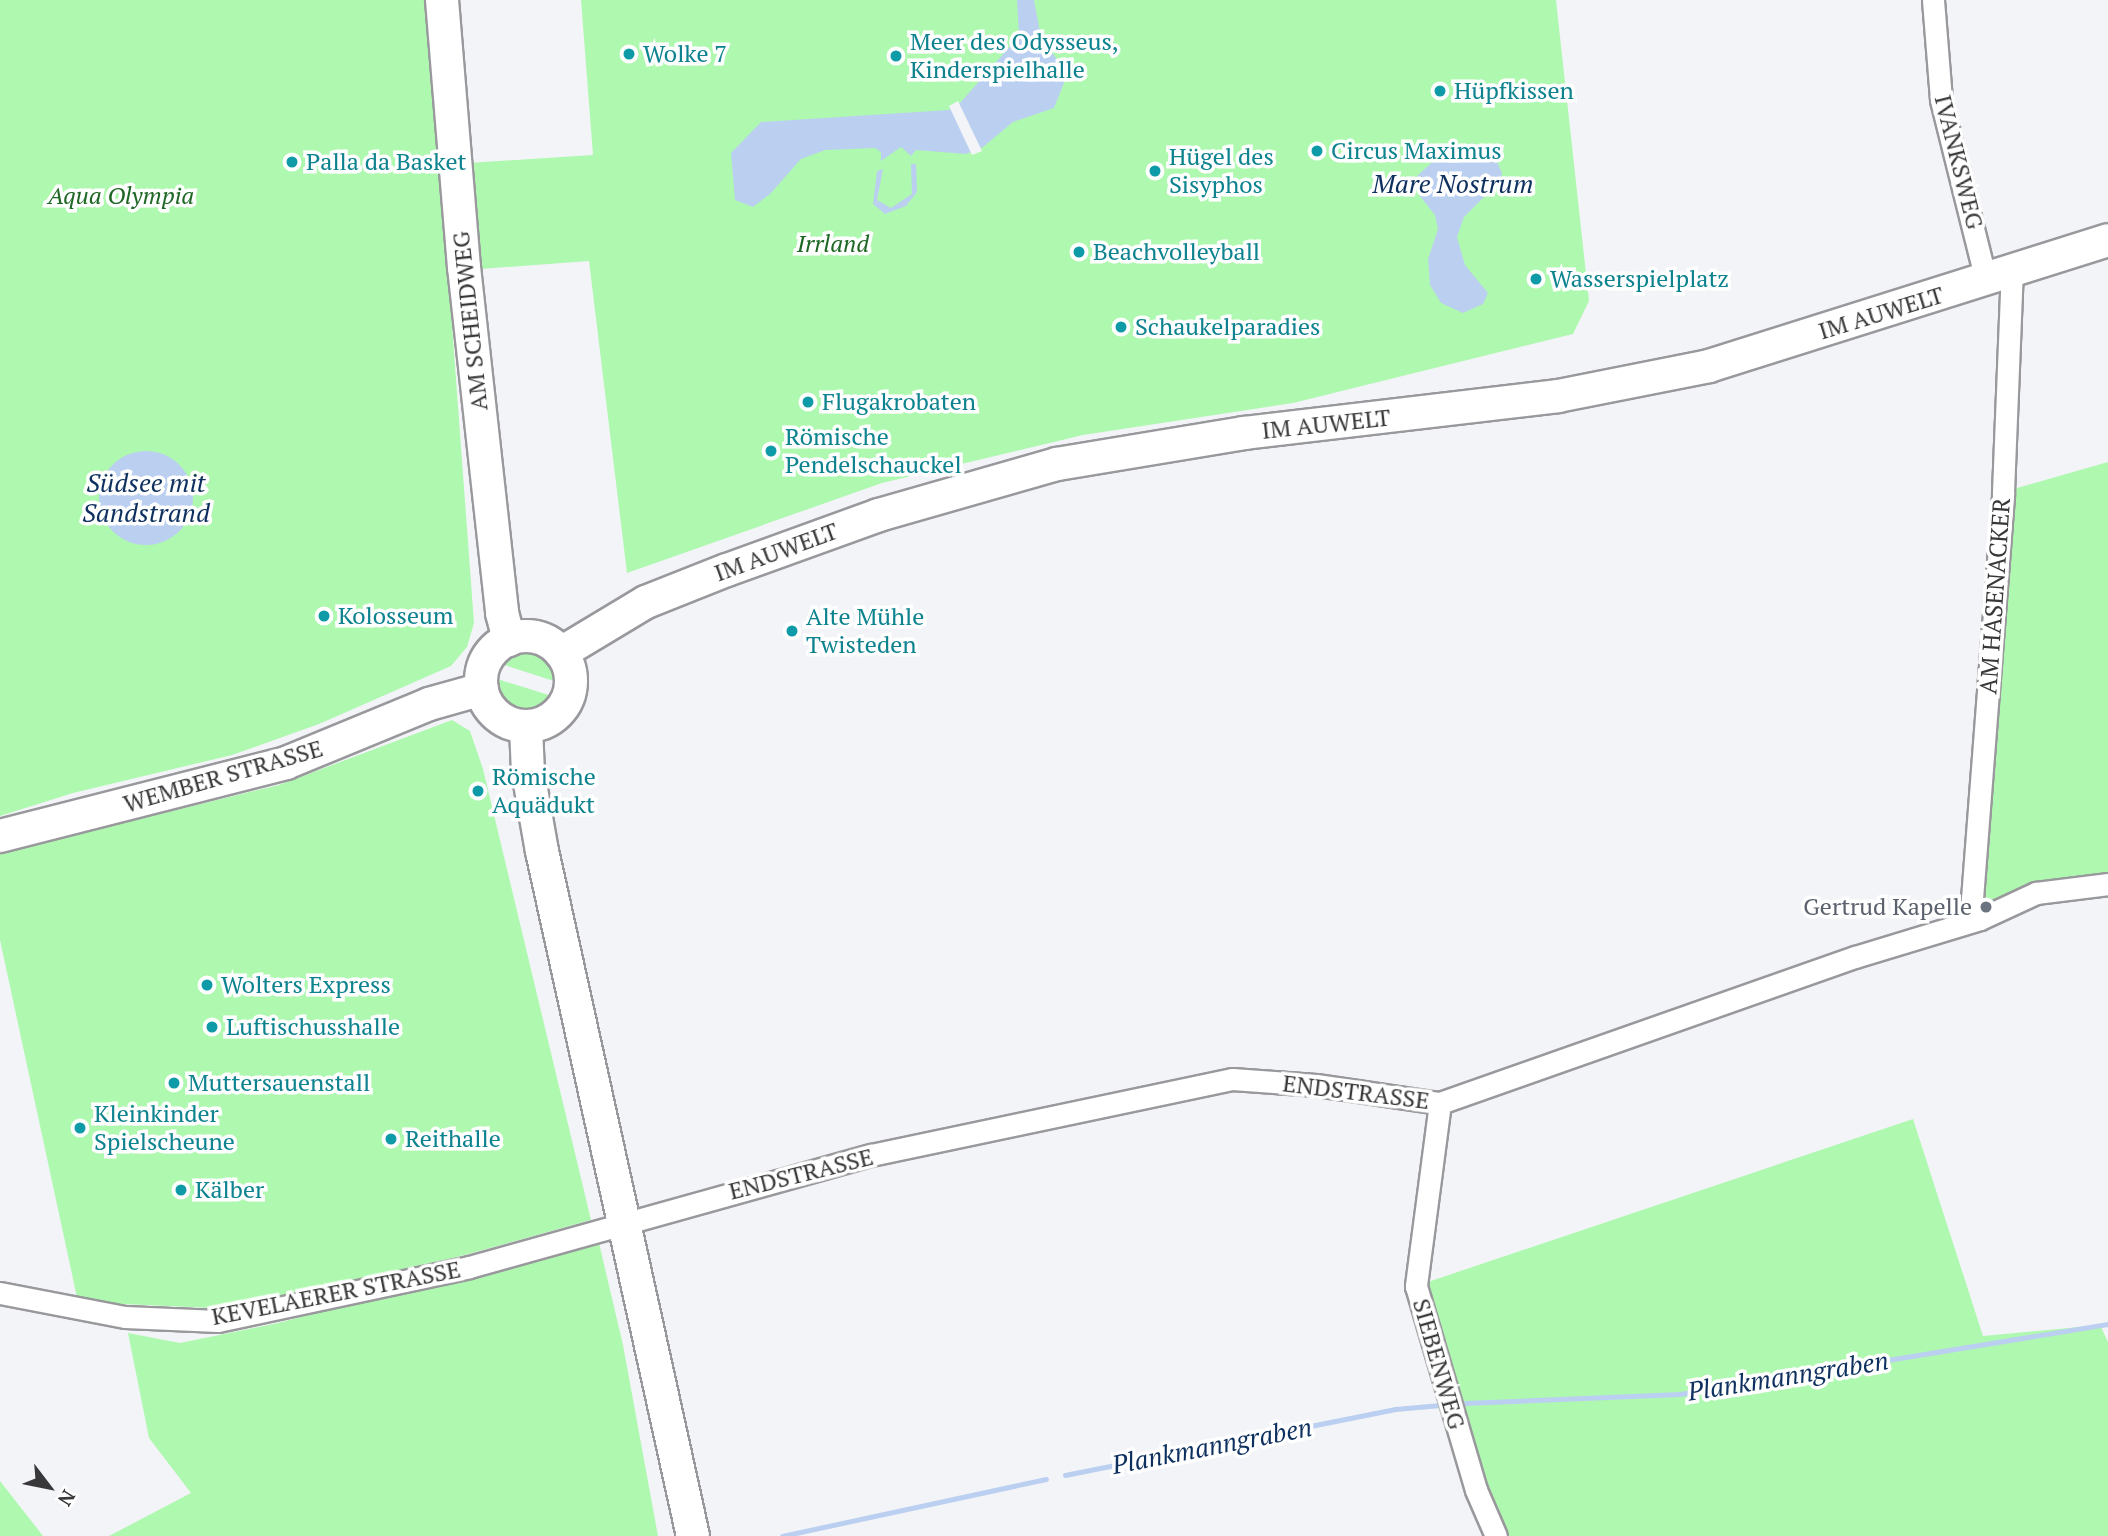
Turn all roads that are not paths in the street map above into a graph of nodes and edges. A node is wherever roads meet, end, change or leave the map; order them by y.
1 (442, 0) edge
2 (1933, 0) edge
3 (2108, 240) edge
4 (1999, 276) junction
5 (509, 640) junction
6 (561, 653) junction
7 (482, 689) junction
8 (526, 727) junction
9 (0, 836) edge
10 (2108, 884) edge
11 (1980, 919) junction
12 (1440, 1103) junction
13 (627, 1223) junction
14 (0, 1293) edge
15 (693, 1536) edge
16 (1496, 1536) edge

1 - 5 main road, AM SCHEIDWEG
2 - 4 street, IVANKSWEG
3 - 4 main road, IM AUWELT
4 - 6 main road, IM AUWELT
4 - 11 street, AM HASENACKER
5 - 6 main road
5 - 7 main road
6 - 8 main road
7 - 8 main road
7 - 9 main road, WEMBER STRASSE
8 - 13 main road
10 - 11 street, ENDSTRASSE
11 - 12 street, ENDSTRASSE
12 - 13 street, ENDSTRASSE
12 - 16 street, SIEBENWEG
13 - 14 street, KEVELAERER STRASSE
13 - 15 main road

